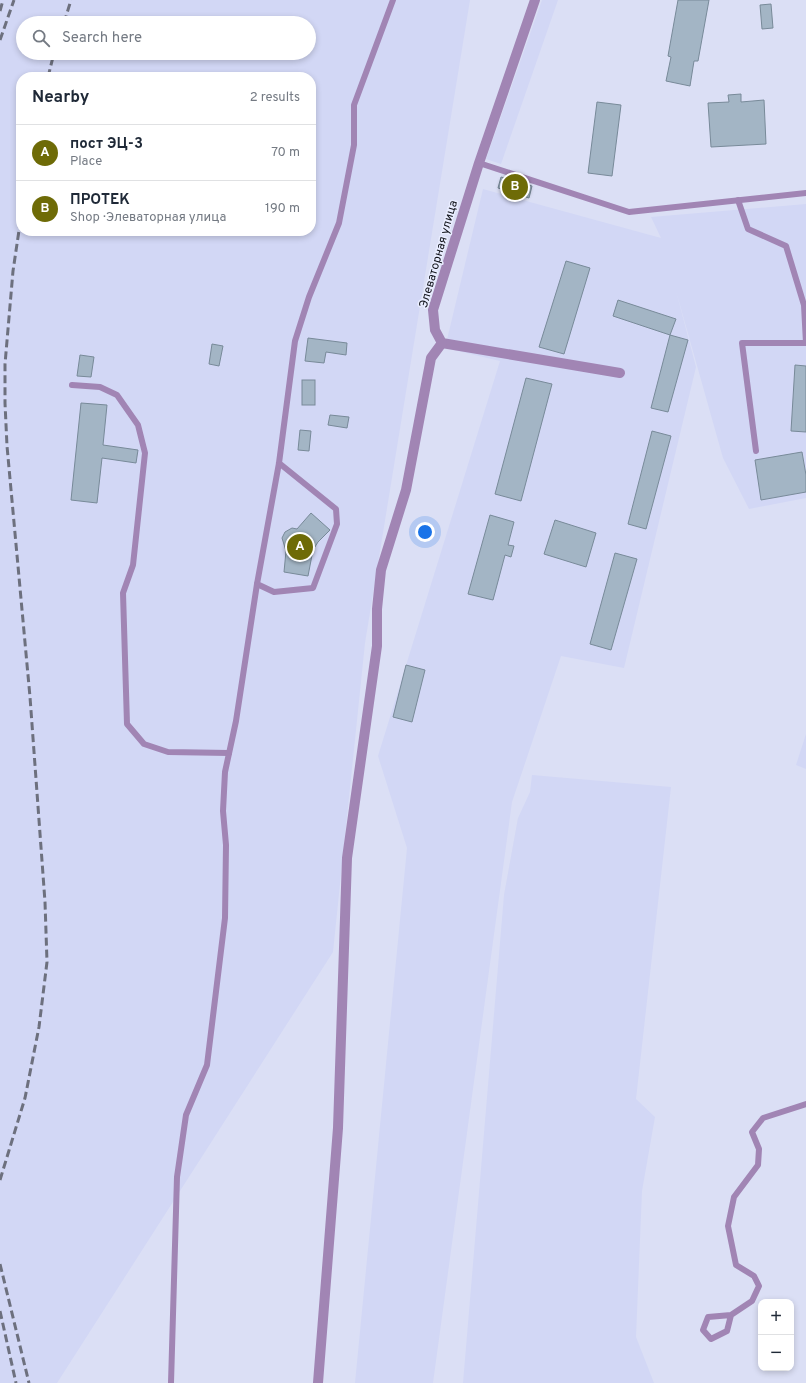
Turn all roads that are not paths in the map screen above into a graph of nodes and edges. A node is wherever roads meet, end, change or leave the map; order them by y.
1 (393, 0) edge
2 (535, 0) edge
3 (479, 163) junction
4 (806, 193) edge
5 (738, 200) junction
6 (442, 343) junction
7 (620, 373) dead end
8 (72, 385) dead end
9 (756, 451) dead end
10 (279, 463) junction
11 (257, 584) junction
12 (229, 753) junction
13 (806, 1104) edge
14 (731, 1316) junction
15 (171, 1383) edge
16 (318, 1383) edge

1 - 10 lane
2 - 3 street, Элеваторная улица
3 - 5 lane
3 - 6 street, Элеваторная улица
4 - 5 lane
5 - 9 lane
6 - 7 street
6 - 16 street
8 - 12 lane
10 - 11 lane
10 - 11 lane
11 - 12 lane
12 - 15 lane
13 - 14 lane
14 - 14 lane

